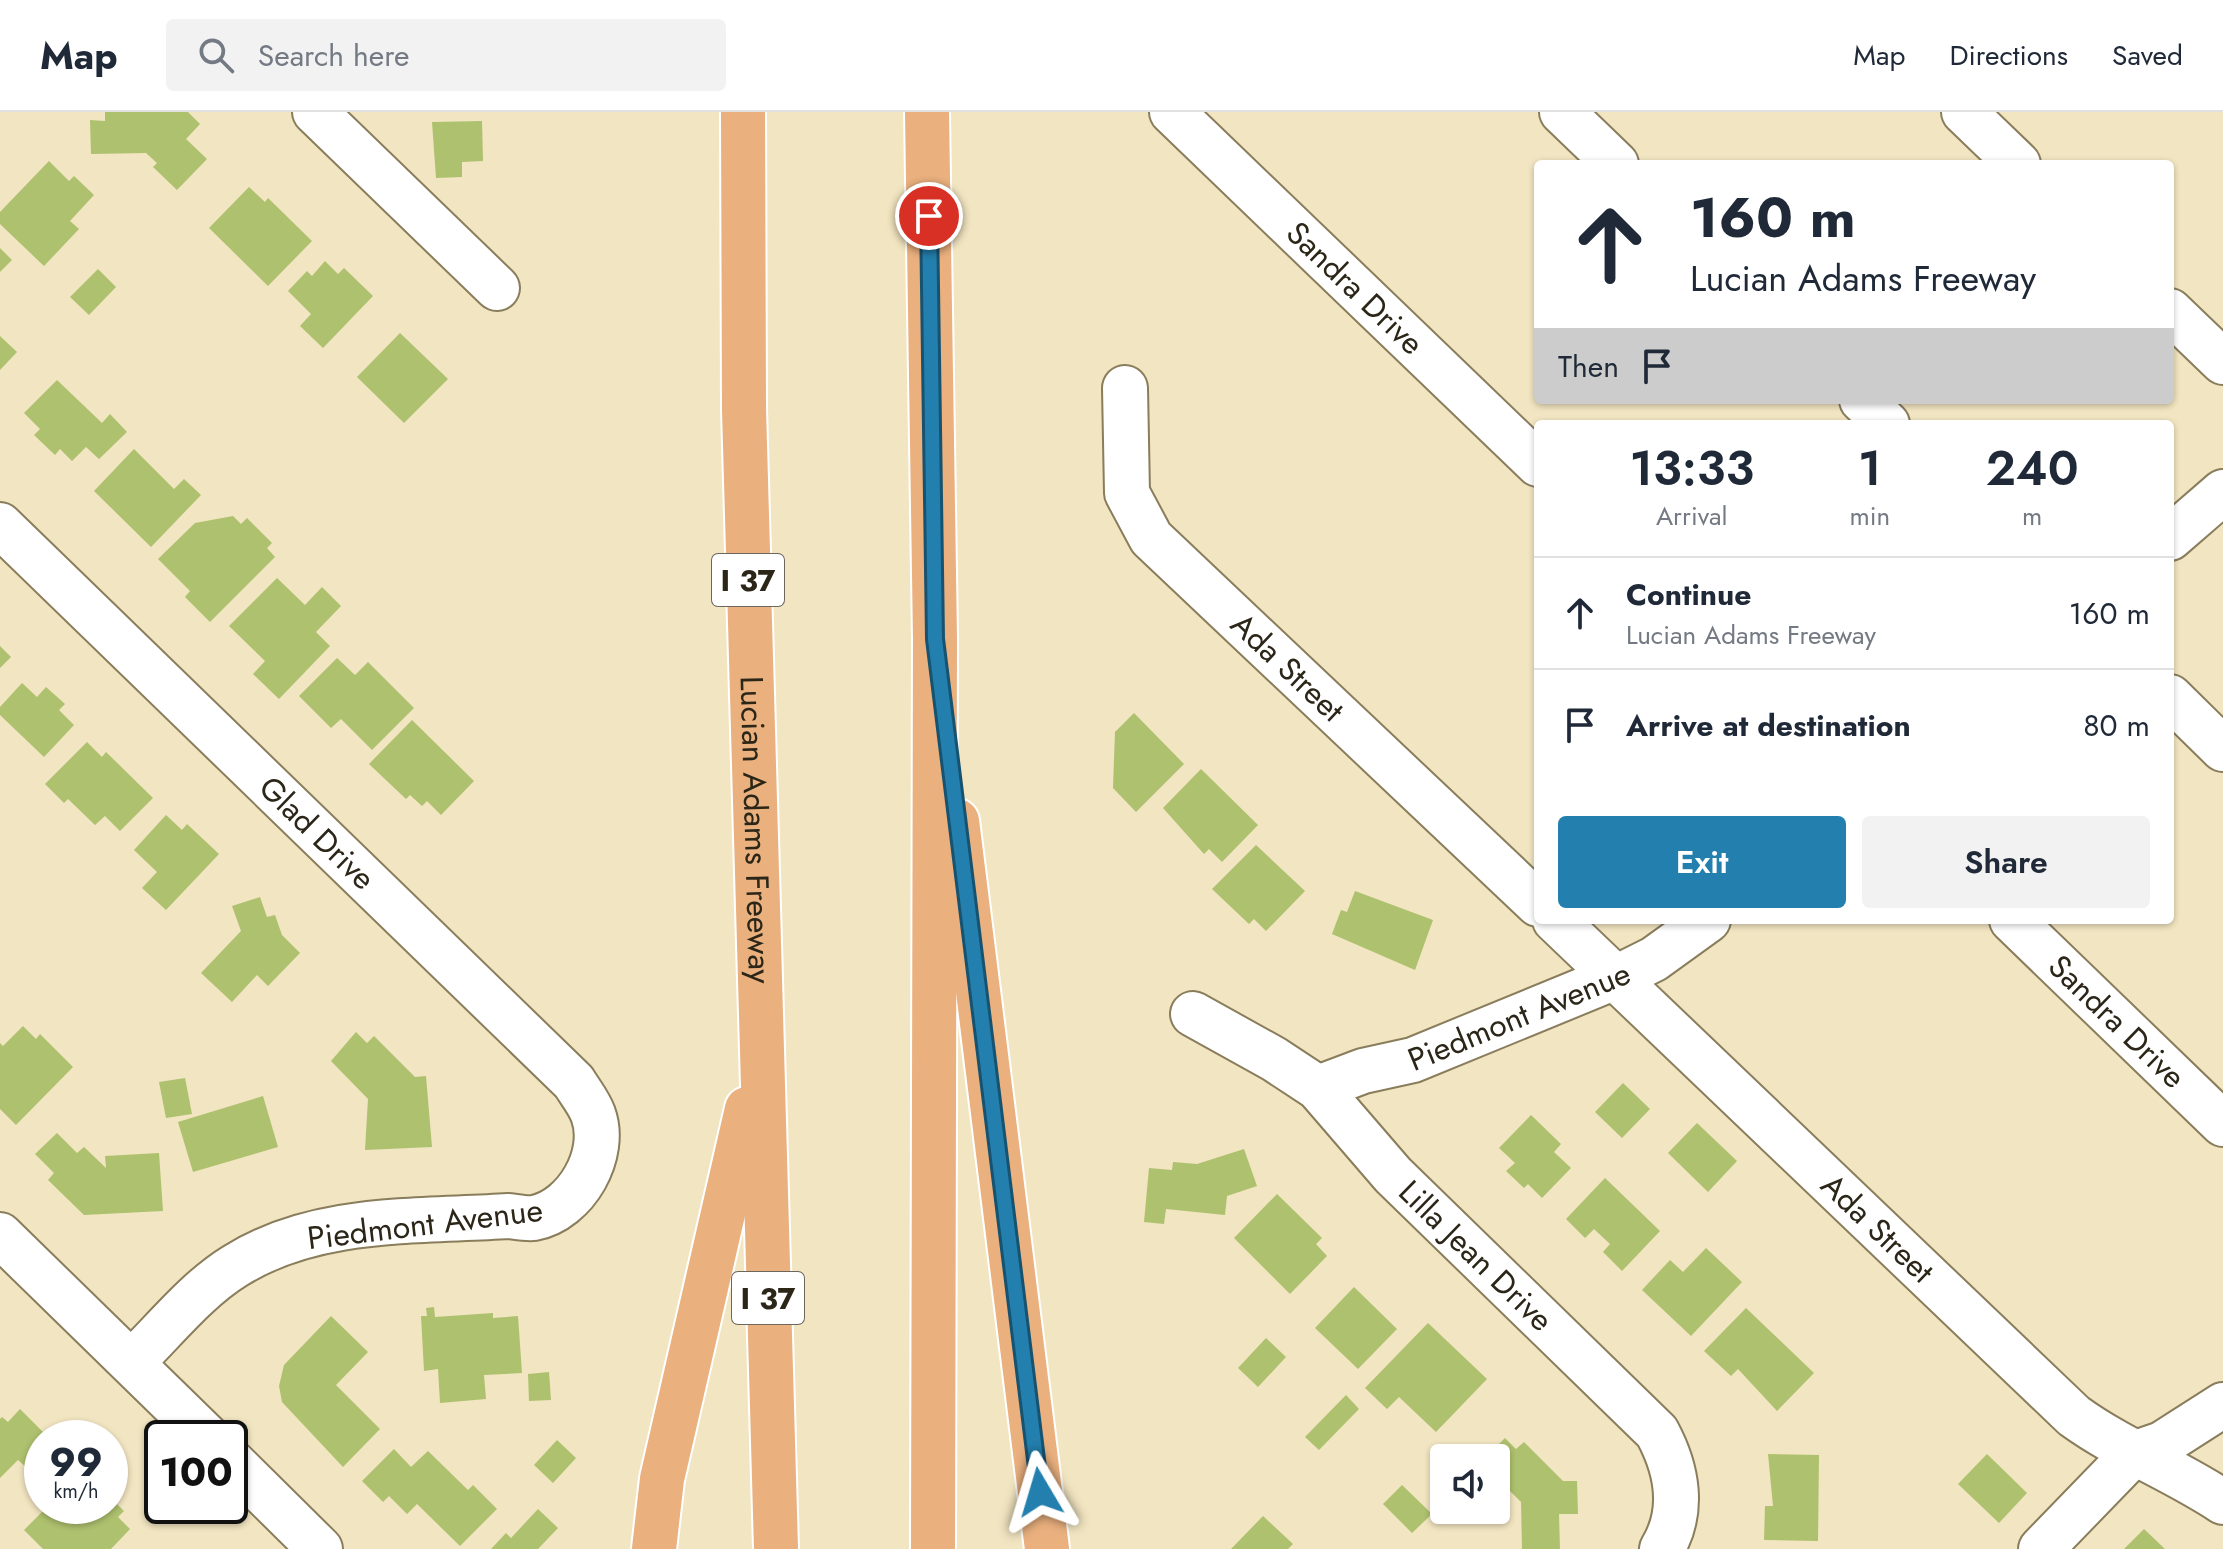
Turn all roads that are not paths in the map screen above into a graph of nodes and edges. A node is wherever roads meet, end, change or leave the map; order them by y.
1 (315, 112) edge
2 (743, 112) edge
3 (927, 112) edge
4 (1172, 112) edge
5 (1562, 112) edge
6 (1964, 112) edge
7 (1612, 160) edge
8 (2014, 160) edge
9 (497, 288) dead end
10 (2174, 315) edge
11 (2223, 362) edge
12 (1125, 388) dead end
13 (1866, 404) edge
14 (1883, 420) edge
15 (1534, 460) edge
16 (2223, 492) edge
17 (0, 525) edge
18 (2174, 535) edge
19 (935, 639) junction
20 (2174, 701) edge
21 (2223, 749) edge
22 (1534, 900) edge
23 (1559, 924) edge
24 (1702, 924) edge
25 (2016, 924) edge
26 (1615, 976) junction
27 (1193, 1014) dead end
28 (761, 1048) junction
29 (1318, 1088) junction
30 (2223, 1124) edge
31 (593, 1161) joint
32 (0, 1235) edge
33 (132, 1362) junction
34 (2223, 1405) edge
35 (190, 1420) edge
36 (2133, 1454) junction
37 (248, 1478) edge
38 (2223, 1502) edge
39 (320, 1549) edge
40 (654, 1549) edge
41 (776, 1549) edge
42 (933, 1549) edge
43 (1047, 1549) edge
44 (1662, 1549) edge
45 (2041, 1549) edge

1 - 9 street
2 - 28 highway, Lucian Adams Freeway / I 37
3 - 19 highway
4 - 15 street, Sandra Drive
5 - 7 street
6 - 8 street
10 - 11 street
12 - 22 street, Ada Street
13 - 14 street
16 - 18 street
17 - 31 street, Glad Drive
19 - 42 highway
19 - 43 highway
20 - 21 street
23 - 26 street, Ada Street
24 - 26 street, Piedmont Avenue
25 - 30 street, Sandra Drive
26 - 29 street, Piedmont Avenue
26 - 36 street, Ada Street
27 - 29 street, Lilla Jean Drive
28 - 40 highway
28 - 41 highway, Lucian Adams Freeway / I 37
29 - 44 street, Lilla Jean Drive
31 - 33 street, Piedmont Avenue
32 - 33 street
33 - 35 street
34 - 36 street
36 - 38 street, Ada Street
36 - 45 street
37 - 39 street

